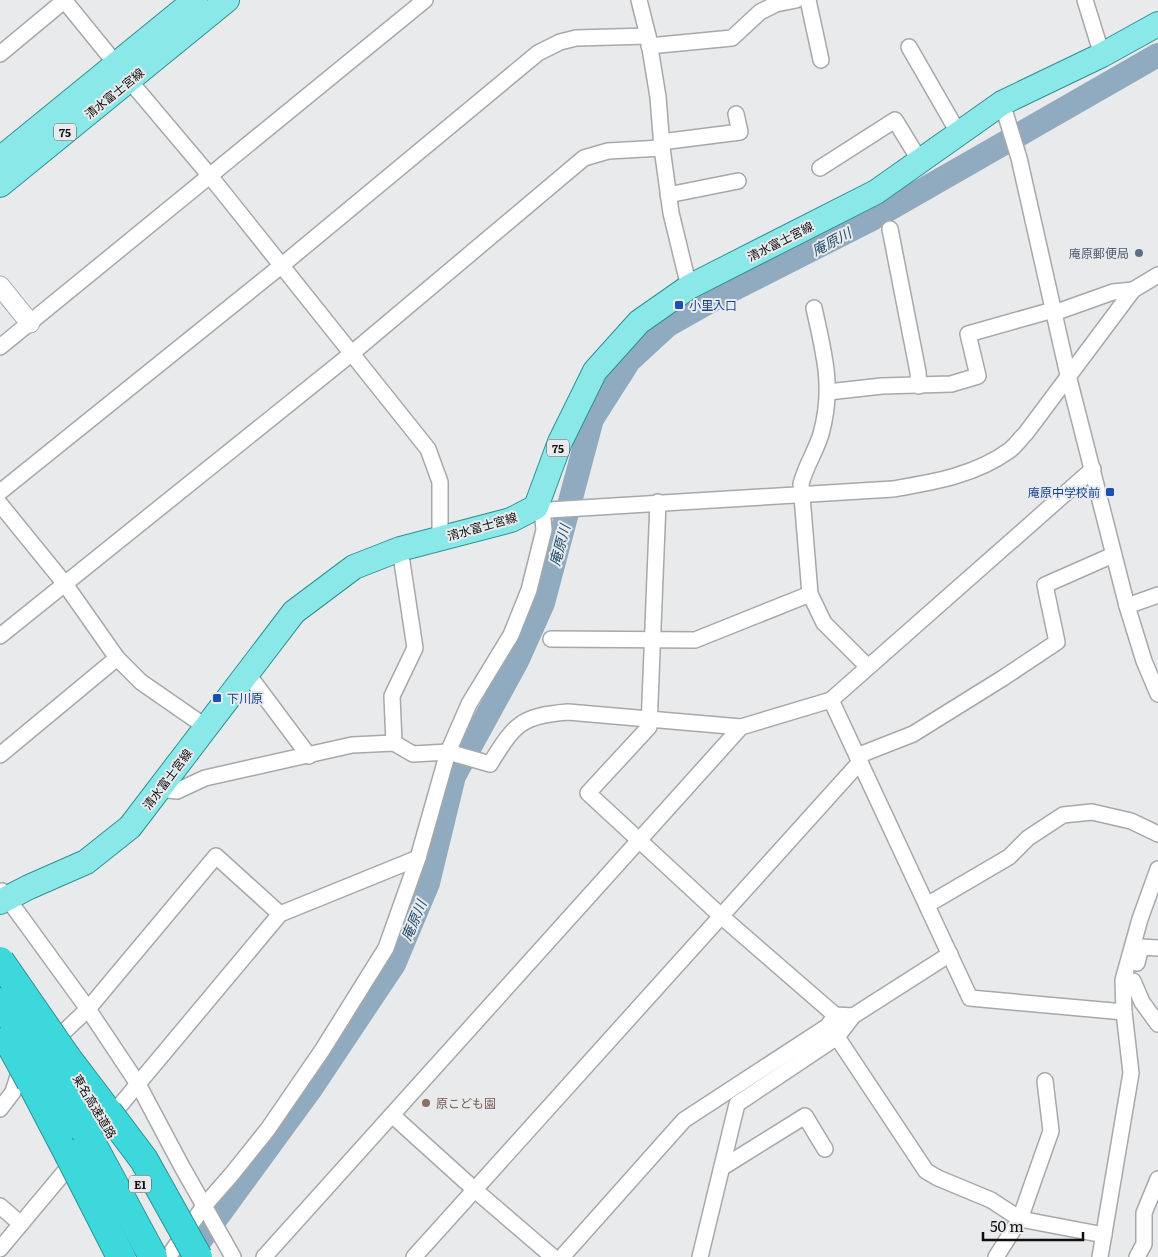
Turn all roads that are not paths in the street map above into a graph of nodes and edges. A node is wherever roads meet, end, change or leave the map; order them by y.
1 (65, 0) edge
2 (194, 0) edge
3 (227, 0) edge
4 (425, 0) edge
5 (639, 0) edge
6 (796, 0) edge
7 (808, 0) edge
8 (1085, 0) edge
9 (776, 2) edge
10 (1158, 24) edge
11 (648, 41) junction
12 (909, 47) dead end
13 (0, 54) edge
14 (1102, 55) junction
15 (821, 60) dead end
16 (123, 72) junction
17 (1004, 110) junction
18 (736, 114) dead end
19 (959, 134) junction
20 (662, 145) junction
21 (0, 159) edge
22 (920, 161) junction
23 (820, 168) dead end
24 (210, 176) junction
25 (738, 181) dead end
26 (0, 185) edge
27 (668, 195) junction
28 (890, 229) dead end
29 (281, 266) junction
30 (1158, 275) edge
31 (0, 286) edge
32 (689, 287) junction
33 (1133, 290) junction
34 (814, 308) dead end
35 (1054, 311) junction
36 (30, 323) junction
37 (0, 347) edge
38 (351, 354) junction
39 (1068, 375) junction
40 (919, 386) junction
41 (828, 392) junction
42 (1092, 469) junction
43 (0, 492) edge
44 (801, 494) junction
45 (658, 502) junction
46 (0, 504) edge
47 (542, 508) junction
48 (440, 538) junction
49 (400, 549) junction
50 (1113, 555) junction
51 (65, 584) junction
52 (810, 594) junction
53 (1158, 595) edge
54 (1127, 606) junction
55 (0, 636) edge
56 (551, 639) dead end
57 (653, 640) junction
58 (117, 658) junction
59 (868, 667) junction
60 (247, 673) junction
61 (1158, 694) edge
62 (830, 700) junction
63 (650, 719) junction
64 (206, 727) junction
65 (740, 727) junction
66 (394, 743) junction
67 (453, 753) junction
68 (0, 755) edge
69 (309, 756) junction
70 (859, 759) junction
71 (159, 789) junction
72 (1158, 834) edge
73 (639, 841) junction
74 (418, 858) junction
75 (1158, 869) edge
76 (2, 896) edge
77 (927, 905) junction
78 (280, 914) junction
79 (721, 916) junction
80 (1158, 948) edge
81 (950, 954) junction
82 (0, 961) edge
83 (1128, 981) junction
84 (0, 1002) edge
85 (88, 1009) junction
86 (1124, 1012) junction
87 (835, 1015) junction
88 (853, 1016) junction
89 (1158, 1024) edge
90 (0, 1026) edge
91 (837, 1037) junction
92 (48, 1070) junction
93 (1045, 1081) dead end
94 (138, 1084) junction
95 (0, 1109) edge
96 (392, 1114) junction
97 (97, 1118) junction
98 (825, 1149) dead end
99 (723, 1167) junction
100 (1158, 1179) edge
101 (475, 1190) junction
102 (0, 1206) edge
103 (206, 1208) junction
104 (1020, 1219) junction
105 (21, 1224) junction
106 (1104, 1235) junction
107 (0, 1249) edge
108 (121, 1257) edge
109 (153, 1257) edge
110 (168, 1257) edge
111 (179, 1257) edge
112 (198, 1257) edge
113 (233, 1257) edge
114 (264, 1257) edge
115 (414, 1257) edge
116 (553, 1257) edge
117 (562, 1257) edge
118 (700, 1257) edge
119 (996, 1257) edge
120 (1100, 1257) edge
121 (1137, 1257) edge

1 - 13 street
1 - 16 street
2 - 16 main road, 清水富士宮線 / 75
3 - 16 main road, 清水富士宮線 / 75
4 - 24 street
5 - 11 street
6 - 9 street
7 - 15 street
8 - 14 street
9 - 11 street
10 - 14 main road, 清水富士宮線 / 75
11 - 20 street
11 - 29 street
12 - 19 street
14 - 17 main road, 清水富士宮線 / 75
16 - 21 main road, 清水富士宮線 / 75
16 - 24 street
16 - 26 main road, 清水富士宮線 / 75
17 - 19 main road, 清水富士宮線 / 75
17 - 35 street
18 - 20 street
19 - 22 main road, 清水富士宮線 / 75
20 - 27 street
20 - 38 street
22 - 23 street
22 - 32 main road, 清水富士宮線 / 75
24 - 29 street
24 - 36 street
25 - 27 street
27 - 32 street
28 - 40 street
29 - 38 street
29 - 43 street
30 - 33 street
31 - 36 street
32 - 47 main road, 清水富士宮線 / 75
33 - 35 street
33 - 39 street
34 - 41 street
35 - 39 street
35 - 40 street
36 - 37 street
38 - 48 street
38 - 51 street
39 - 42 street
39 - 44 street
40 - 41 street
41 - 44 street
42 - 50 street
42 - 59 street
44 - 45 street
44 - 52 street
45 - 47 street
45 - 57 street
46 - 51 street
47 - 48 main road, 清水富士宮線
47 - 67 street
48 - 49 main road, 清水富士宮線
49 - 60 main road, 清水富士宮線
49 - 66 street
50 - 54 street
50 - 70 street
51 - 55 street
51 - 58 street
52 - 57 street
52 - 59 street
53 - 54 street
54 - 61 street
56 - 57 street
57 - 63 street
58 - 64 street
58 - 68 street
59 - 62 street
60 - 64 main road, 清水富士宮線
60 - 69 street
62 - 65 street
62 - 70 street
63 - 65 street
63 - 67 street
63 - 73 street
64 - 71 main road, 清水富士宮線
65 - 73 street
66 - 67 street
66 - 69 street
67 - 74 street
69 - 71 street
70 - 77 street
70 - 79 street
71 - 76 main road, 清水富士宮線
72 - 77 street
73 - 79 street
73 - 96 street
74 - 78 street
74 - 103 street
75 - 83 street
76 - 85 street
77 - 81 street
78 - 85 street
78 - 94 street
79 - 87 street
79 - 101 street
80 - 83 street
81 - 86 street
81 - 88 street
82 - 92 highway, 東名高速道路 / E1, bridge
83 - 86 street
83 - 89 street
84 - 92 highway, 東名高速道路 / E1, bridge
85 - 94 street
85 - 95 street
86 - 106 street
87 - 88 street
87 - 117 street
88 - 91 street
90 - 92 highway, bridge
91 - 99 street
91 - 104 street
92 - 97 highway, 東名高速道路 / E1
92 - 108 highway, bridge
93 - 104 street
94 - 103 street
94 - 105 street
96 - 101 street
96 - 114 street
97 - 109 highway, 東名高速道路 / E1, bridge
97 - 111 highway, 東名高速道路 / E1
97 - 112 highway, bridge
98 - 99 street
99 - 118 street
100 - 121 street
101 - 115 street
101 - 116 street
102 - 105 street
103 - 110 street
103 - 113 street
104 - 106 street
104 - 119 street
105 - 107 street
106 - 120 street

